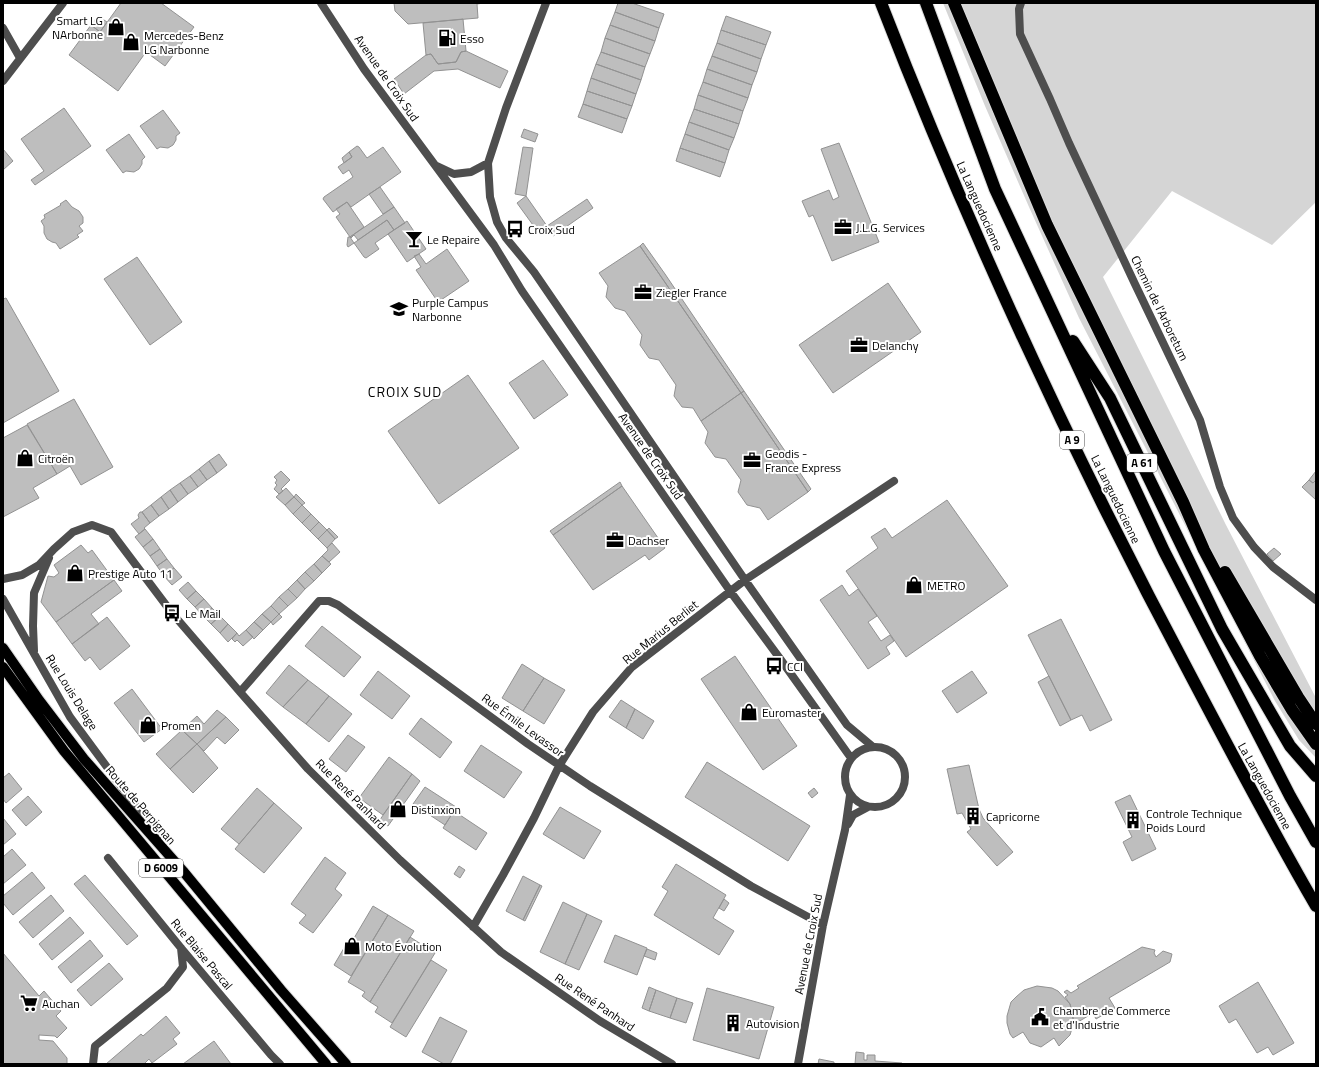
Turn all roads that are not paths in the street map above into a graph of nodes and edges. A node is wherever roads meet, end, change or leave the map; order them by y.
1 (63, 3) edge
2 (321, 3) edge
3 (546, 3) edge
4 (881, 3) edge
5 (926, 3) edge
6 (954, 3) edge
7 (1021, 3) edge
8 (3, 28) edge
9 (20, 58) junction
10 (3, 81) edge
11 (488, 163) junction
12 (435, 165) junction
13 (1049, 305) junction
14 (894, 481) dead end
15 (1183, 502) junction
16 (54, 549) junction
17 (3, 579) edge
18 (745, 580) junction
19 (730, 591) junction
20 (3, 599) edge
21 (1316, 600) edge
22 (3, 648) edge
23 (34, 655) junction
24 (3, 667) edge
25 (240, 692) junction
26 (1316, 724) edge
27 (1316, 744) edge
28 (872, 746) junction
29 (851, 758) junction
30 (559, 766) junction
31 (1316, 776) edge
32 (850, 795) junction
33 (868, 807) junction
34 (846, 830) junction
35 (1316, 842) edge
36 (108, 858) dead end
37 (183, 871) junction
38 (1316, 906) edge
39 (823, 925) junction
40 (473, 927) junction
41 (181, 948) junction
42 (93, 1064) edge
43 (280, 1064) edge
44 (326, 1064) edge
45 (346, 1064) edge
46 (672, 1064) edge
47 (798, 1064) edge

1 - 9 street
2 - 12 street, Avenue de Croix Sud
3 - 11 street, Avenue de Croix Sud
4 - 38 highway, La Languedocienne / A 9
5 - 13 highway, La Languedocienne
6 - 15 highway
7 - 21 street, Chemin de l'Arboretum
8 - 9 street
9 - 10 street
11 - 12 street, Avenue de Croix Sud
11 - 18 street, Avenue de Croix Sud
12 - 19 street, Avenue de Croix Sud
13 - 31 highway, A 61
13 - 35 highway, La Languedocienne
14 - 18 street, Rue Marius Berliet
15 - 26 highway
15 - 27 highway
16 - 17 street, Rue René Panhard
16 - 23 street, Rue René Panhard
16 - 25 street, Rue René Panhard
18 - 19 street, Rue Marius Berliet
18 - 28 street, Avenue de Croix Sud
19 - 29 street, Avenue de Croix Sud
19 - 30 street, Rue Marius Berliet
20 - 23 street, Rue Louis Delage
22 - 37 main road, Route de Perpignan / D 6009
23 - 37 street, Rue Louis Delage
24 - 44 main road, Route de Perpignan / D 6009
25 - 30 street, Rue Émile Levassor
25 - 40 street, Rue René Panhard
28 - 29 street
28 - 33 street
29 - 32 street
30 - 39 street, Rue Émile Levassor
30 - 40 street, Rue Marius Berliet
32 - 33 street
32 - 34 street, Avenue de Croix Sud
33 - 34 street, Avenue de Croix Sud
34 - 39 street, Avenue de Croix Sud
36 - 41 street, Rue Blaise Pascal
37 - 45 main road, Route de Perpignan / D 6009
39 - 47 street, Avenue de Croix Sud
40 - 46 street, Rue René Panhard
41 - 42 street
41 - 43 street, Rue Blaise Pascal

